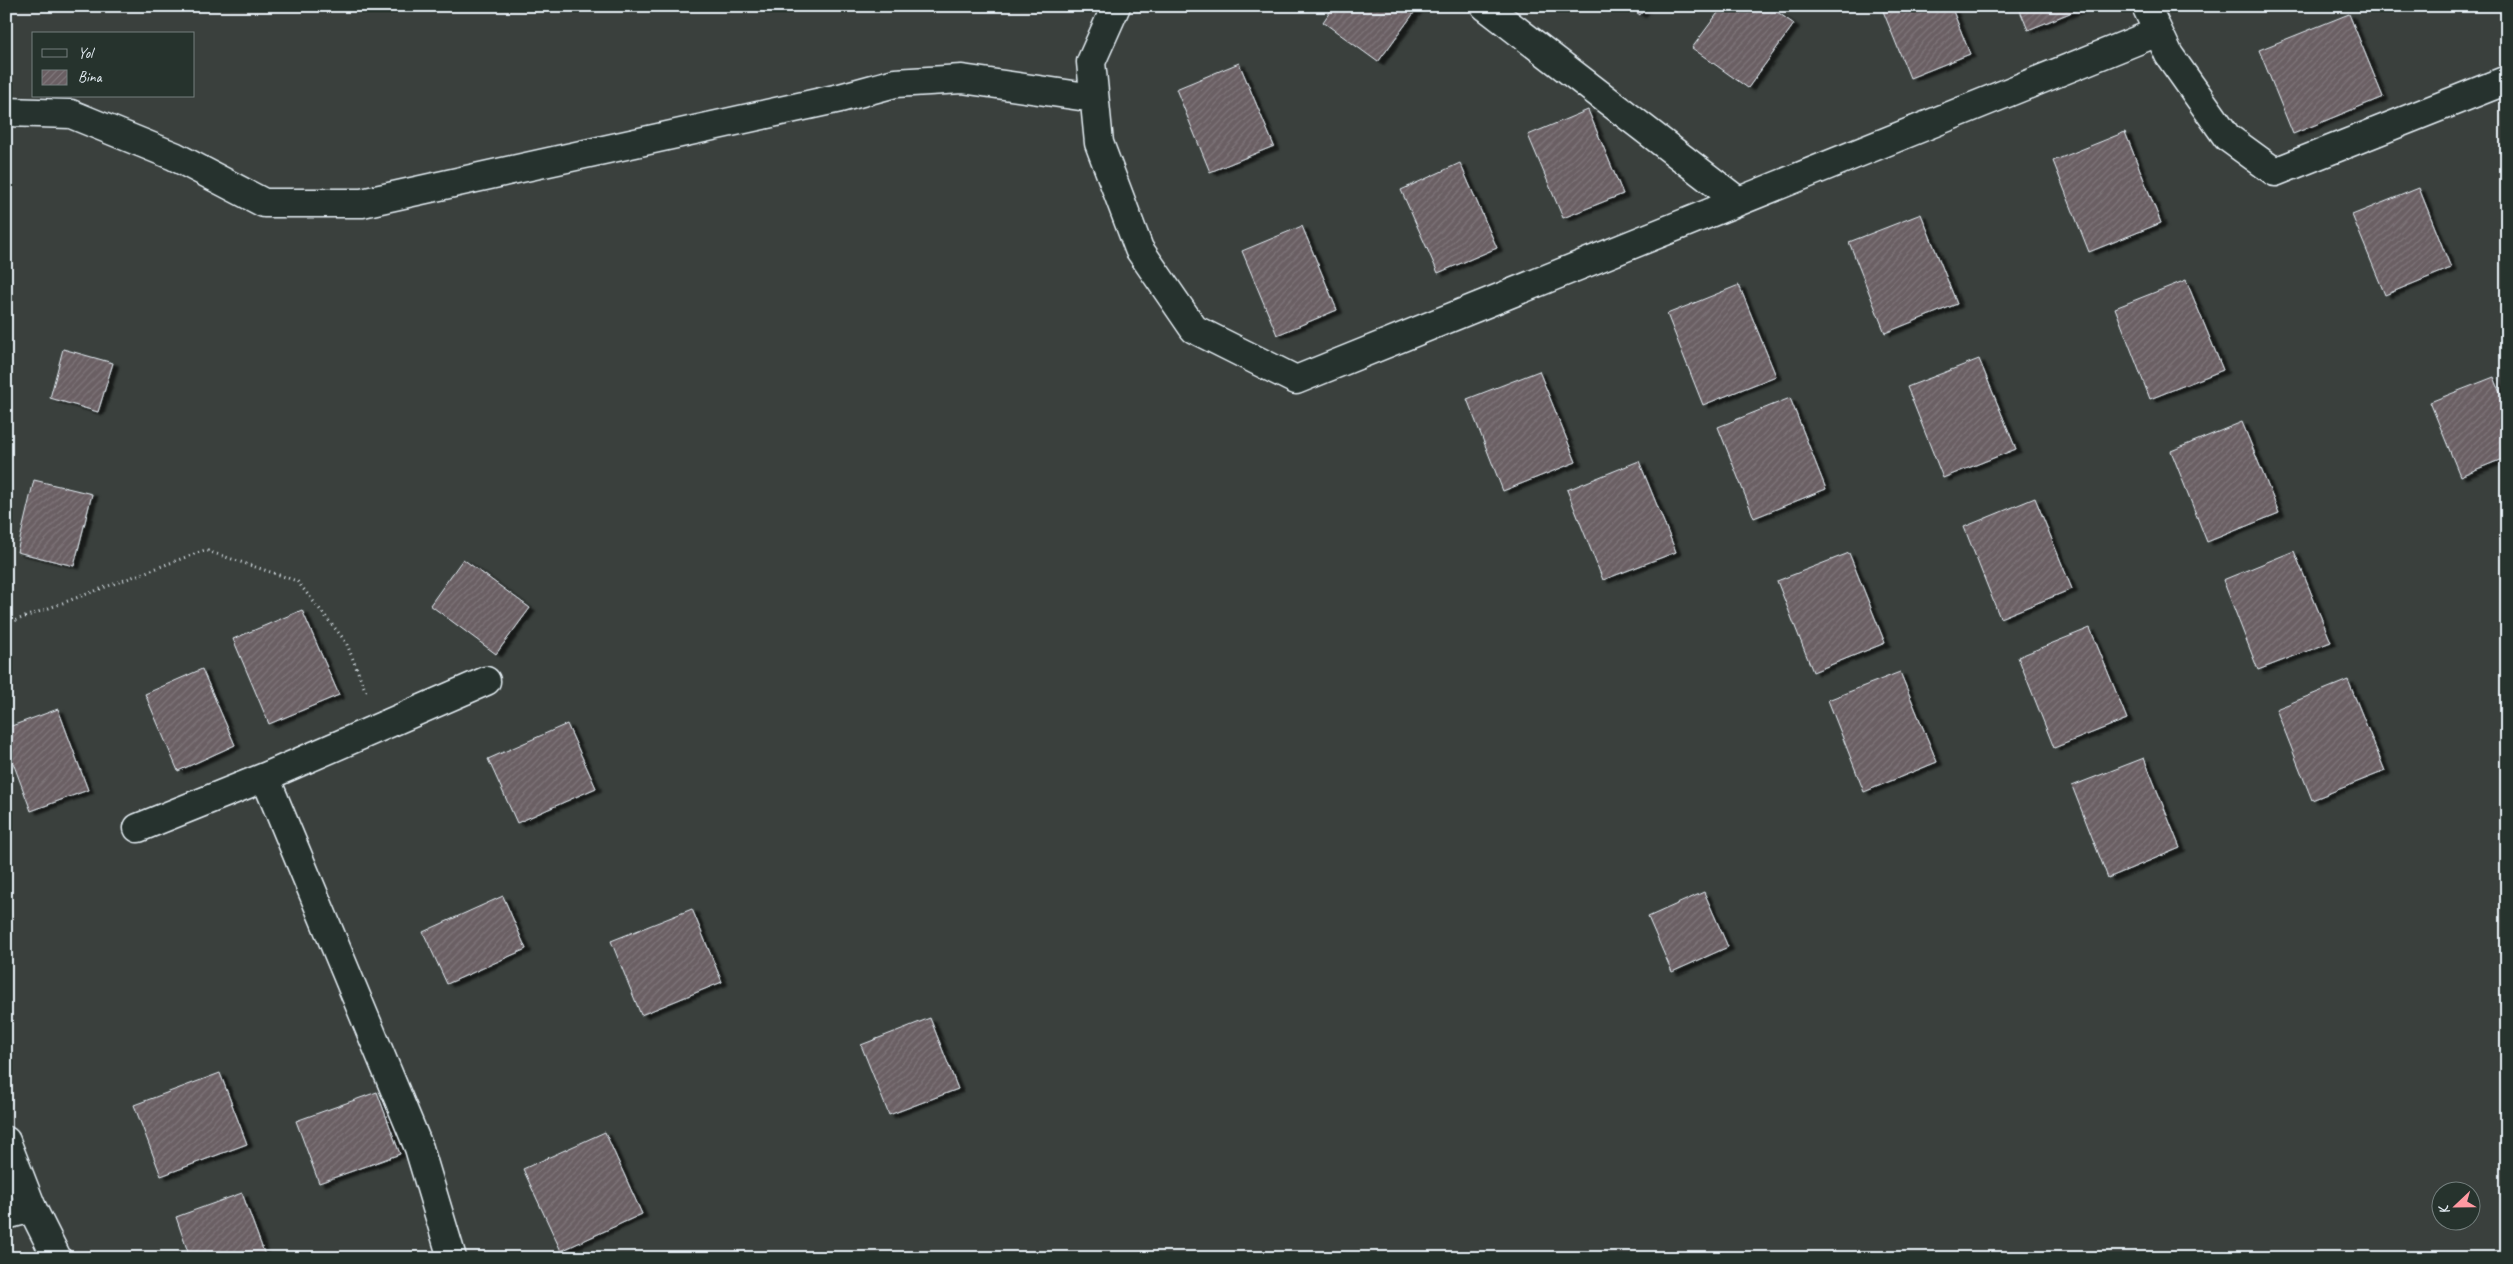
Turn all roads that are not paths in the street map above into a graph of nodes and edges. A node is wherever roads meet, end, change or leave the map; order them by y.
1 (1116, 6) edge
2 (1484, 6) edge
3 (2146, 6) edge
4 (2158, 32) junction
5 (2507, 80) edge
6 (1094, 98) junction
7 (6, 112) edge
8 (1738, 201) junction
9 (486, 681) dead end
10 (265, 777) junction
11 (138, 828) dead end
12 (6, 1141) edge
13 (32, 1208) junction
14 (6, 1215) edge
15 (56, 1258) edge
16 (452, 1258) edge

1 - 6 street
2 - 8 street
3 - 4 street
4 - 5 street
4 - 8 street
6 - 7 street
6 - 8 street
9 - 10 street
10 - 11 street
10 - 16 street
12 - 13 street
13 - 14 street
13 - 15 street

